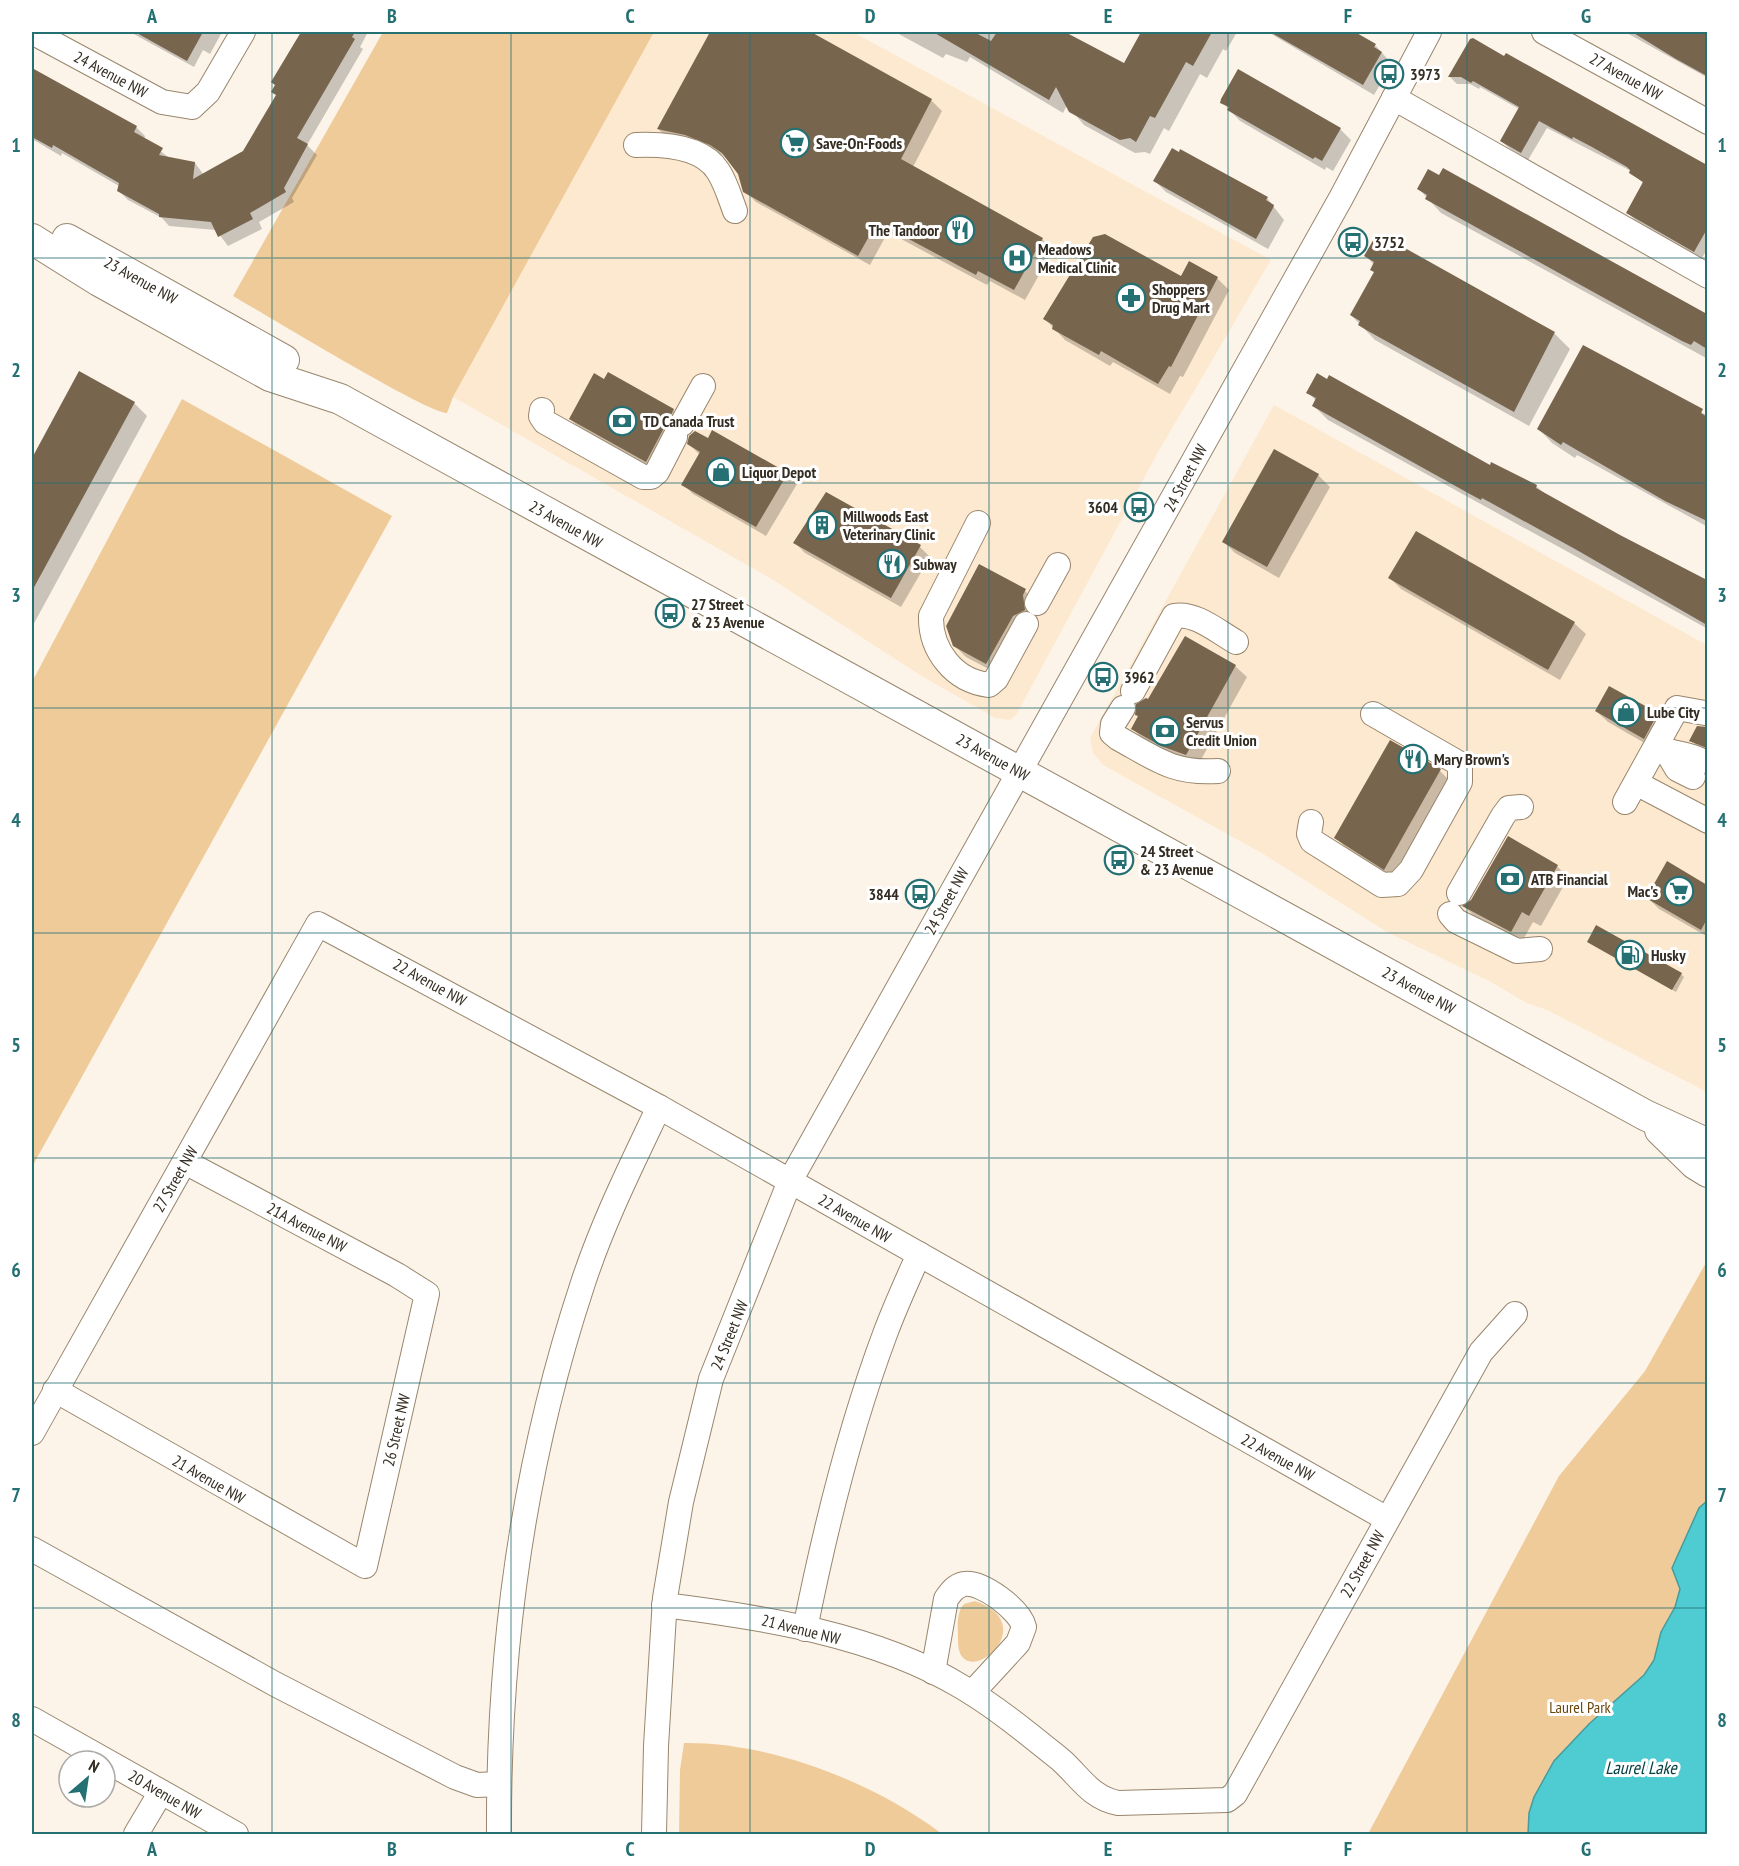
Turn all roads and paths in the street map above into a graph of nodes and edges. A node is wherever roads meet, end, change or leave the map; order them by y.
1 (32, 32) edge
2 (243, 32) edge
3 (1429, 32) edge
4 (1544, 32) edge
5 (1577, 39) edge
6 (1394, 98) junction
7 (1707, 122) edge
8 (636, 145) dead end
9 (735, 211) dead end
10 (32, 219) edge
11 (32, 239) edge
12 (1707, 276) edge
13 (702, 386) dead end
14 (340, 399) junction
15 (542, 410) dead end
16 (978, 524) dead end
17 (1058, 565) dead end
18 (1037, 603) dead end
19 (1026, 624) dead end
20 (1236, 642) dead end
21 (1705, 713) dead end
22 (1373, 714) dead end
23 (1662, 749) junction
24 (1698, 769) dead end
25 (1218, 771) dead end
26 (1019, 772) junction
27 (1521, 807) dead end
28 (1707, 821) edge
29 (1311, 822) dead end
30 (318, 924) joint
31 (1540, 948) dead end
32 (659, 1107) junction
33 (1645, 1115) junction
34 (1707, 1144) edge
35 (185, 1162) junction
36 (1707, 1172) edge
37 (790, 1180) junction
38 (919, 1254) junction
39 (427, 1294) joint
40 (1515, 1314) dead end
41 (55, 1390) junction
42 (32, 1433) edge
43 (1387, 1519) junction
44 (32, 1549) edge
45 (365, 1566) joint
46 (664, 1605) junction
47 (805, 1629) junction
48 (933, 1672) junction
49 (972, 1693) junction
50 (32, 1719) edge
51 (499, 1784) junction
52 (161, 1792) junction
53 (1206, 1801) joint
54 (136, 1834) edge
55 (236, 1834) edge
56 (499, 1834) edge
57 (654, 1834) edge

1 - 2 street, 24 Avenue NW
3 - 6 street, 24 Street NW
4 - 5 street, 27 Avenue NW
5 - 7 street, 27 Avenue NW
6 - 12 street
6 - 26 street, 24 Street NW
8 - 9 street
10 - 14 main road, 23 Avenue NW
11 - 14 main road, 23 Avenue NW
13 - 15 street
14 - 26 main road, 23 Avenue NW
16 - 19 street
17 - 18 street
20 - 25 street
21 - 23 street
22 - 29 street
23 - 24 street
23 - 28 street
26 - 33 main road, 23 Avenue NW
26 - 37 street, 24 Street NW
27 - 31 street
30 - 32 street, 22 Avenue NW
30 - 35 street, 27 Street NW
32 - 37 street, 22 Avenue NW
32 - 51 street
33 - 34 main road, 23 Avenue NW
33 - 36 main road, 23 Avenue NW
35 - 39 street, 21A Avenue NW
35 - 41 street, 27 Street NW
37 - 38 street, 22 Avenue NW
37 - 46 street, 24 Street NW
38 - 43 street, 22 Avenue NW
38 - 47 street
39 - 45 street, 26 Street NW
40 - 43 street, 22 Street NW
41 - 42 street, 27 Street NW
41 - 45 street, 21 Avenue NW
43 - 53 street, 22 Street NW
44 - 51 street
46 - 47 street, 21 Avenue NW
46 - 57 street, 24 Street NW
47 - 48 street, 21 Avenue NW
48 - 49 street, 21 Avenue NW
48 - 49 street
49 - 53 street, 21 Avenue NW
50 - 52 street, 20 Avenue NW
51 - 56 street
52 - 54 street
52 - 55 street, 20 Avenue NW

